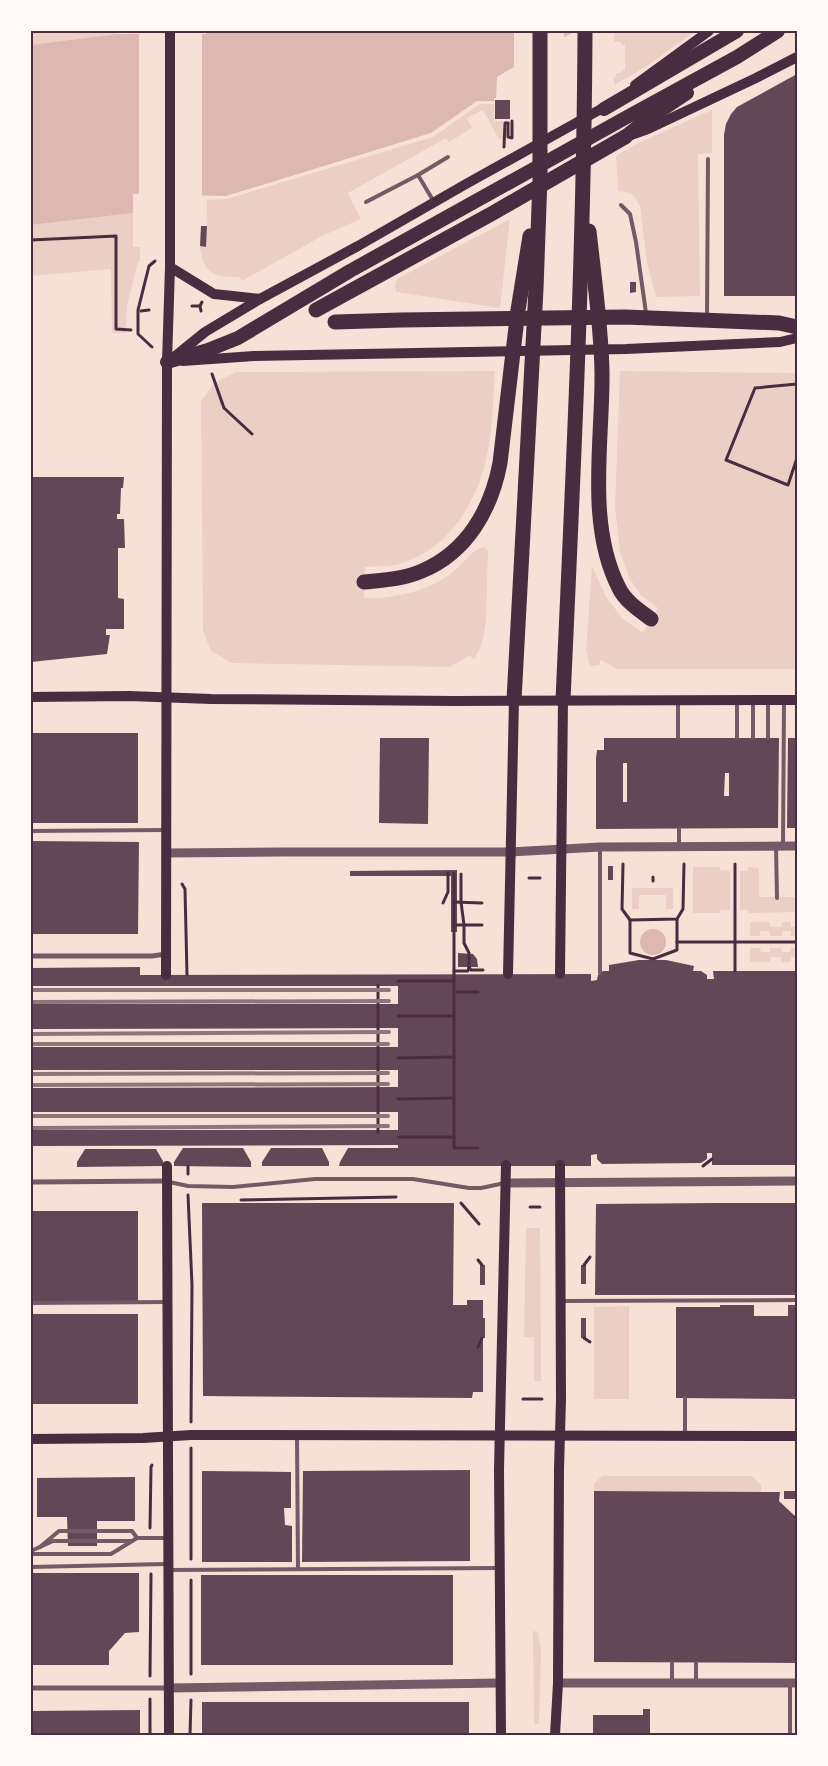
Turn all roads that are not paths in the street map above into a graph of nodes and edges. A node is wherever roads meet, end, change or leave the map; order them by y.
1 (170, 31) edge
2 (540, 31) edge
3 (709, 31) edge
4 (737, 31) edge
5 (778, 31) edge
6 (585, 36) edge
7 (797, 57) edge
8 (737, 58) junction
9 (604, 109) junction
10 (625, 137) junction
11 (448, 157) dead end
12 (708, 159) dead end
13 (418, 175) junction
14 (583, 177) junction
15 (540, 178) junction
16 (366, 202) dead end
17 (434, 202) junction
18 (621, 205) dead end
19 (170, 267) junction
20 (260, 299) junction
21 (316, 310) dead end
22 (646, 318) junction
23 (707, 320) junction
24 (335, 322) dead end
25 (797, 327) edge
26 (797, 338) edge
27 (167, 362) junction
28 (364, 582) dead end
29 (651, 619) dead end
30 (31, 697) edge
31 (168, 697) junction
32 (514, 700) junction
33 (563, 700) junction
34 (678, 700) junction
35 (737, 700) junction
36 (753, 700) junction
37 (768, 700) junction
38 (784, 700) junction
39 (797, 700) edge
40 (678, 738) dead end
41 (737, 738) dead end
42 (753, 738) dead end
43 (768, 738) dead end
44 (679, 829) dead end
45 (167, 830) junction
46 (31, 831) edge
47 (679, 846) junction
48 (780, 846) junction
49 (797, 846) edge
50 (600, 847) junction
51 (561, 848) junction
52 (510, 852) junction
53 (167, 853) junction
54 (777, 898) dead end
55 (166, 954) junction
56 (31, 956) edge
57 (600, 973) dead end
58 (508, 974) dead end
59 (560, 974) dead end
60 (166, 975) dead end
61 (506, 1165) dead end
62 (167, 1166) dead end
63 (560, 1166) dead end
64 (167, 1181) junction
65 (797, 1181) edge
66 (31, 1182) edge
67 (559, 1182) junction
68 (505, 1183) junction
69 (797, 1300) edge
70 (560, 1301) junction
71 (168, 1302) junction
72 (31, 1303) edge
73 (685, 1398) dead end
74 (297, 1434) junction
75 (501, 1435) junction
76 (560, 1435) junction
77 (168, 1436) junction
78 (685, 1436) junction
79 (797, 1436) edge
80 (31, 1439) edge
81 (137, 1538) junction
82 (168, 1538) junction
83 (132, 1541) junction
84 (40, 1546) junction
85 (31, 1552) edge
86 (31, 1567) edge
87 (169, 1567) junction
88 (499, 1568) junction
89 (298, 1569) junction
90 (672, 1662) dead end
91 (696, 1662) dead end
92 (500, 1683) junction
93 (558, 1683) junction
94 (696, 1683) junction
95 (672, 1684) junction
96 (794, 1684) edge
97 (31, 1688) edge
98 (169, 1688) junction
99 (169, 1735) edge
100 (501, 1735) edge
101 (555, 1735) edge
102 (790, 1735) edge

1 - 19 main road
2 - 15 highway
3 - 9 main road
4 - 9 highway
5 - 8 highway
6 - 14 highway
7 - 10 main road
8 - 10 highway
8 - 27 highway
9 - 17 main road
10 - 21 highway
11 - 13 lane
12 - 23 lane
13 - 16 lane
13 - 17 lane
14 - 29 highway
14 - 33 highway
15 - 28 highway
15 - 32 highway
17 - 20 main road
18 - 22 lane
19 - 20 main road
19 - 27 main road
20 - 27 main road
22 - 23 highway
22 - 24 highway
23 - 25 highway
26 - 27 main road
27 - 31 main road
30 - 31 main road
31 - 32 main road
31 - 45 main road
32 - 33 main road
32 - 52 main road
33 - 34 main road
33 - 51 main road
34 - 35 main road
34 - 40 lane
35 - 36 main road
35 - 41 lane
36 - 37 main road
36 - 42 lane
37 - 38 main road
37 - 43 lane
38 - 39 main road
38 - 48 lane
44 - 47 lane
45 - 46 lane
45 - 53 main road
47 - 48 street
47 - 50 street
48 - 49 street
48 - 54 lane
50 - 51 street
50 - 57 lane
51 - 52 street
51 - 59 main road
52 - 53 street
52 - 58 main road
53 - 55 main road
55 - 56 street
55 - 60 main road
61 - 68 main road
62 - 64 main road
63 - 67 main road
64 - 66 street
64 - 68 lane
64 - 71 main road
65 - 67 street
67 - 68 street
67 - 70 main road
68 - 75 main road
69 - 70 lane
70 - 76 main road
71 - 72 lane
71 - 77 main road
73 - 78 lane
74 - 75 main road
74 - 77 main road
74 - 89 lane
75 - 76 main road
75 - 88 main road
76 - 78 main road
76 - 93 main road
77 - 80 main road
77 - 82 main road
78 - 79 main road
81 - 82 lane
81 - 83 lane
81 - 84 lane
82 - 87 main road
83 - 84 lane
83 - 85 lane
84 - 85 lane
86 - 87 lane
87 - 89 lane
87 - 98 main road
88 - 89 lane
88 - 92 main road
90 - 95 lane
91 - 94 lane
92 - 98 street
92 - 100 main road
93 - 95 street
93 - 101 main road
94 - 95 street
94 - 96 street
96 - 102 lane
97 - 98 street
98 - 99 main road

